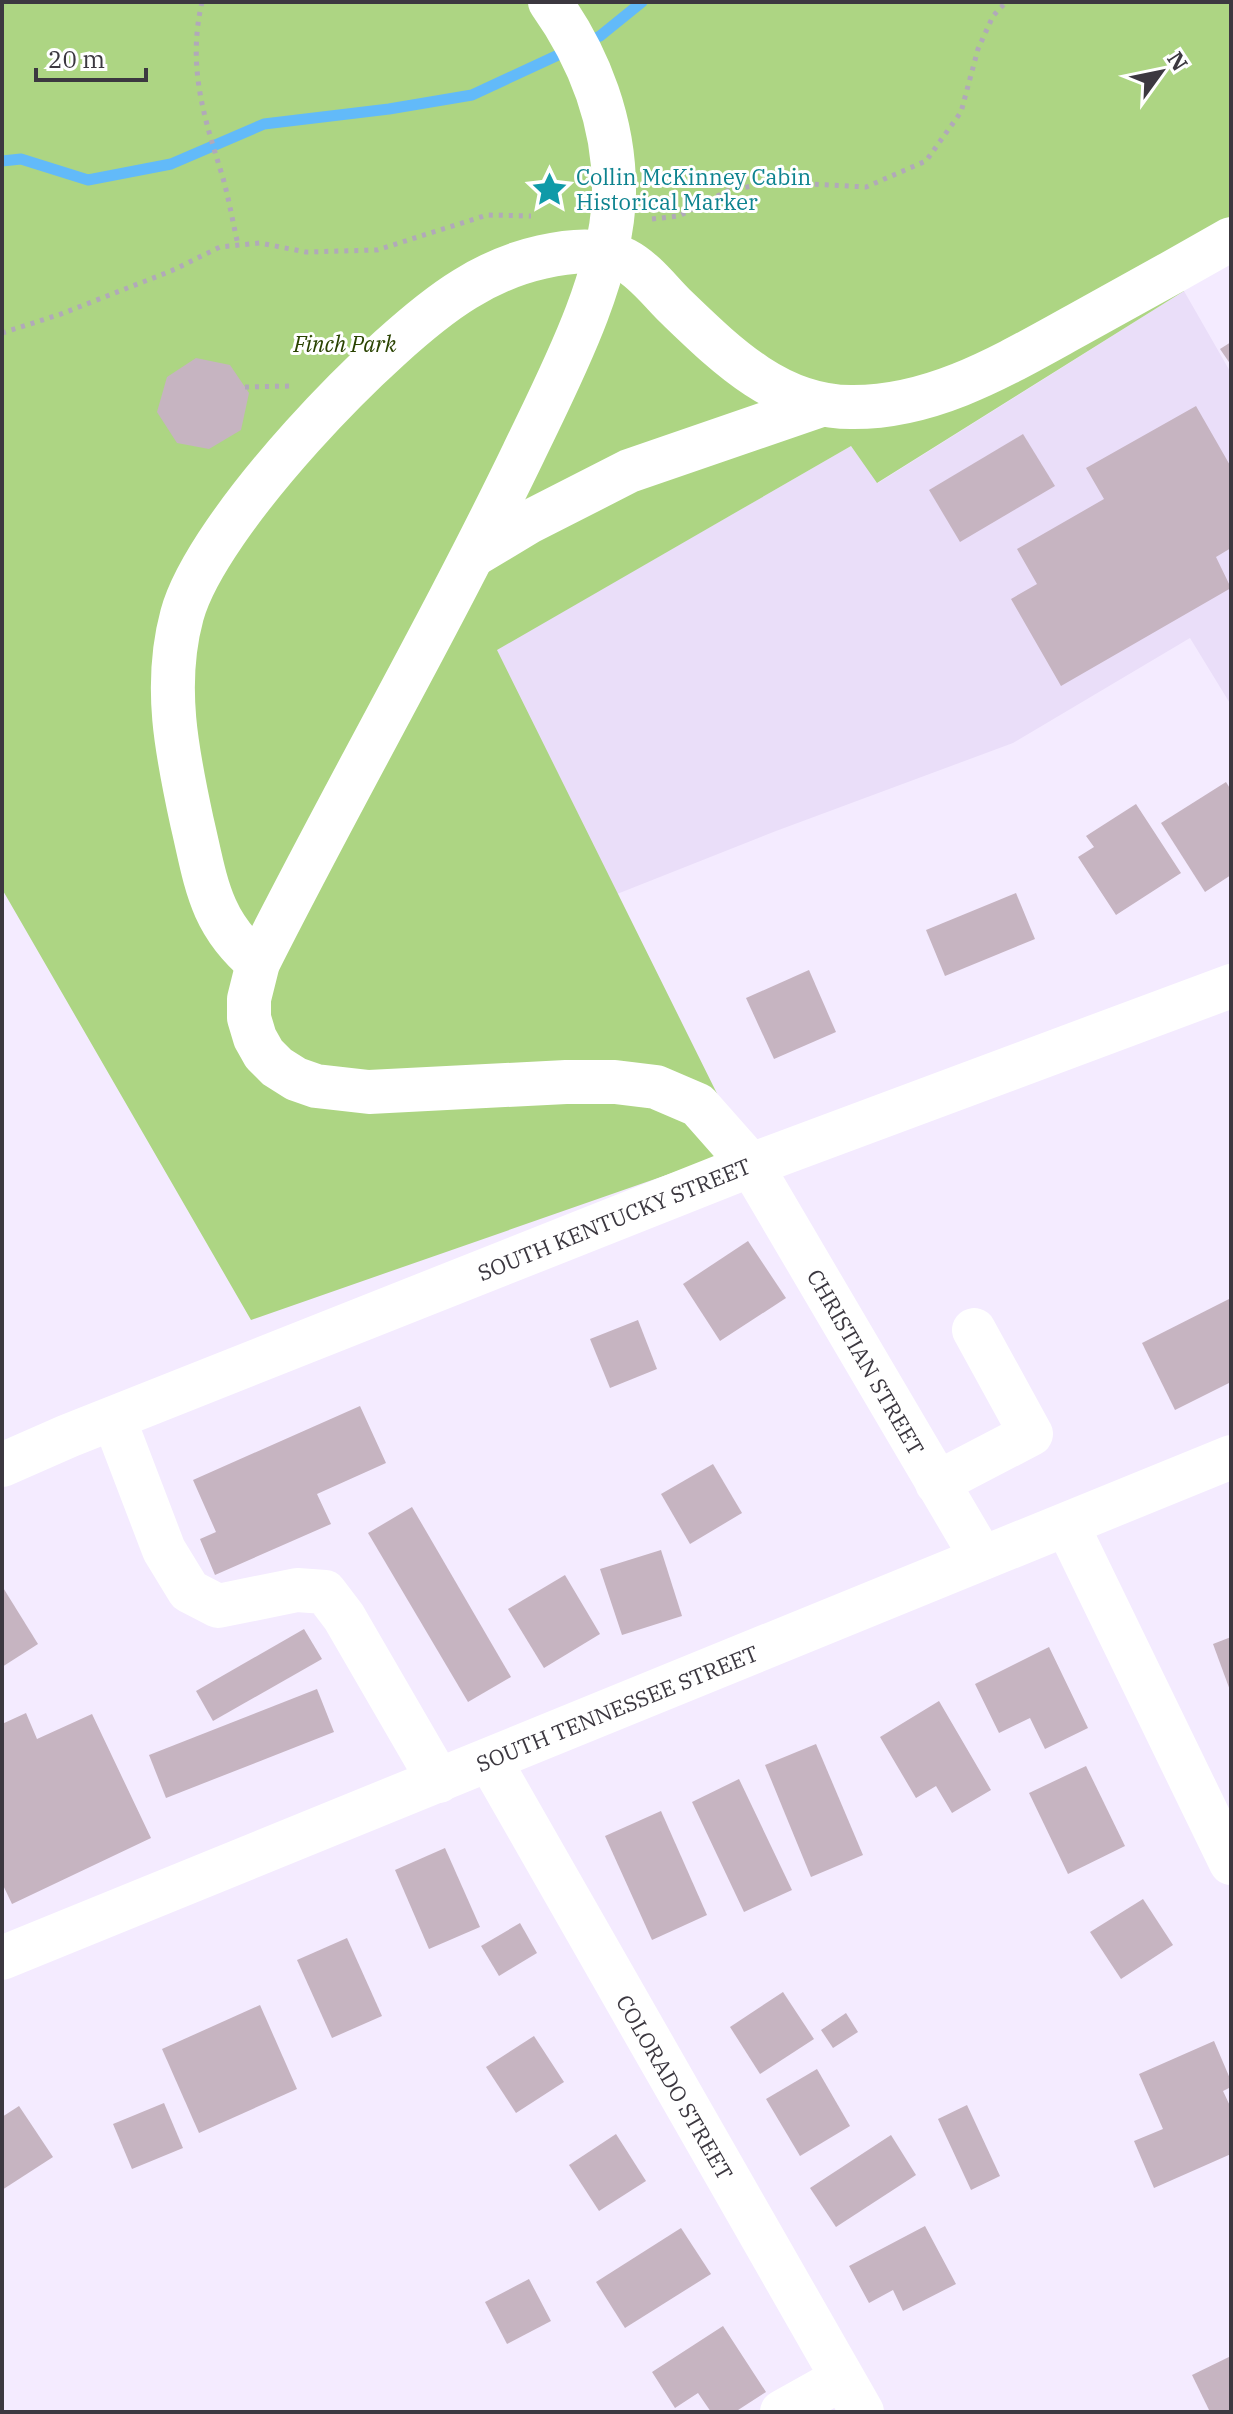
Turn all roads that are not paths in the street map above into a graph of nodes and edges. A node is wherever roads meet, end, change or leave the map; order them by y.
1 (569, 32) edge
2 (1231, 239) edge
3 (606, 254) junction
4 (821, 405) junction
5 (474, 555) junction
6 (258, 963) junction
7 (1231, 986) edge
8 (751, 1165) junction
9 (974, 1330) dead end
10 (114, 1419) junction
11 (1231, 1457) edge
12 (2, 1465) edge
13 (937, 1483) junction
14 (1067, 1525) junction
15 (982, 1558) junction
16 (490, 1761) junction
17 (439, 1781) junction
18 (1231, 1863) edge
19 (2, 1958) edge
20 (852, 2396) edge
21 (782, 2412) edge

1 - 3 street, CHRISTIAN STREET
2 - 4 street
3 - 4 street
3 - 5 street, CHRISTIAN STREET
3 - 6 street
4 - 5 street
5 - 6 street, CHRISTIAN STREET
6 - 8 street, CHRISTIAN STREET
7 - 8 street, SOUTH KENTUCKY STREET
8 - 10 street, SOUTH KENTUCKY STREET
8 - 13 street, CHRISTIAN STREET
9 - 13 street
10 - 12 street, SOUTH KENTUCKY STREET
10 - 17 street
11 - 14 street, SOUTH TENNESSEE STREET
13 - 15 street, CHRISTIAN STREET
14 - 15 street, SOUTH TENNESSEE STREET
14 - 18 street
15 - 16 street, SOUTH TENNESSEE STREET
16 - 17 street, SOUTH TENNESSEE STREET
16 - 20 street, COLORADO STREET
17 - 19 street, SOUTH TENNESSEE STREET
20 - 21 street

